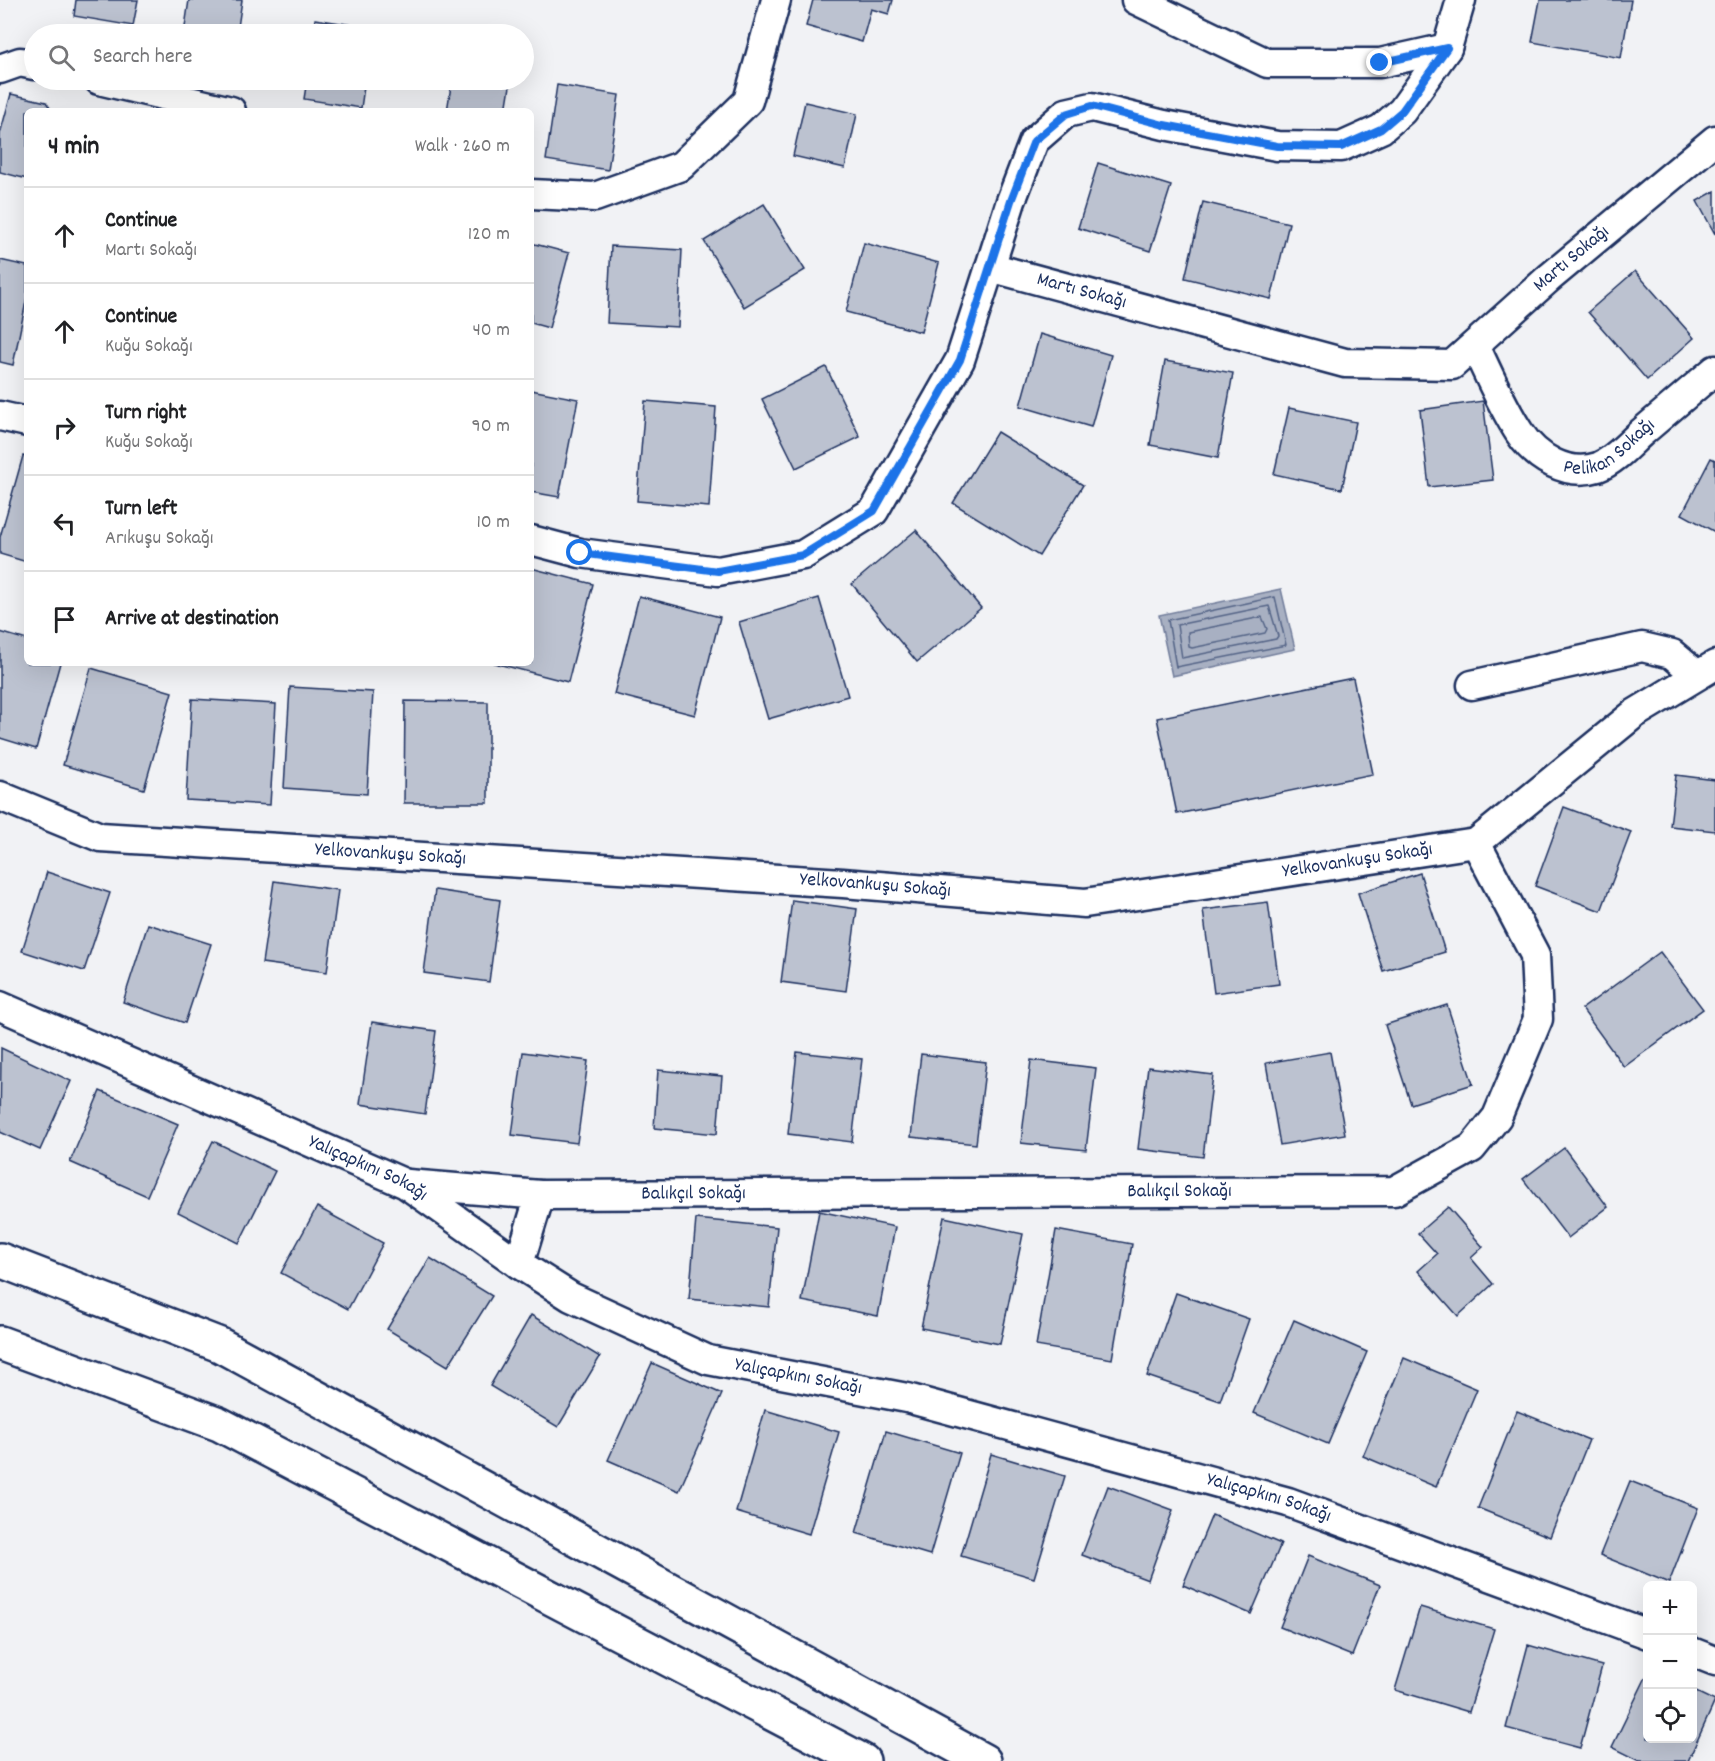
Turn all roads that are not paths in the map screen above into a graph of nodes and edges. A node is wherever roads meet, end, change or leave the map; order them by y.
1 (776, 0) edge
2 (1136, 0) edge
3 (1461, 0) edge
4 (1447, 48) junction
5 (24, 63) edge
6 (0, 69) edge
7 (142, 90) edge
8 (218, 108) edge
9 (1715, 140) edge
10 (534, 194) edge
11 (990, 267) junction
12 (1475, 346) junction
13 (1715, 370) edge
14 (0, 416) edge
15 (24, 421) edge
16 (534, 541) edge
17 (1706, 670) edge
18 (1472, 686) dead end
19 (0, 796) edge
20 (1476, 843) junction
21 (0, 1006) edge
22 (406, 1184) junction
23 (540, 1195) junction
24 (0, 1260) edge
25 (519, 1264) junction
26 (0, 1343) edge
27 (1643, 1633) edge
28 (1697, 1654) edge
29 (1715, 1661) edge
30 (863, 1761) edge
31 (984, 1761) edge

1 - 10 street
2 - 4 street
3 - 4 street
4 - 11 street
5 - 6 street
7 - 8 street
9 - 12 street, Martı Sokağı
11 - 12 street, Martı Sokağı
11 - 16 street
12 - 13 street, Pelikan Sokağı
14 - 15 street
17 - 18 street
17 - 20 street
19 - 20 street, Yelkovankuşu Sokağı
20 - 23 street, Balıkçıl Sokağı
21 - 22 street, Yalıçapkını Sokağı
22 - 23 street, Balıkçıl Sokağı
22 - 25 street, Yalıçapkını Sokağı
23 - 25 street
24 - 31 highway
25 - 27 street, Yalıçapkını Sokağı
26 - 30 highway
28 - 29 street

